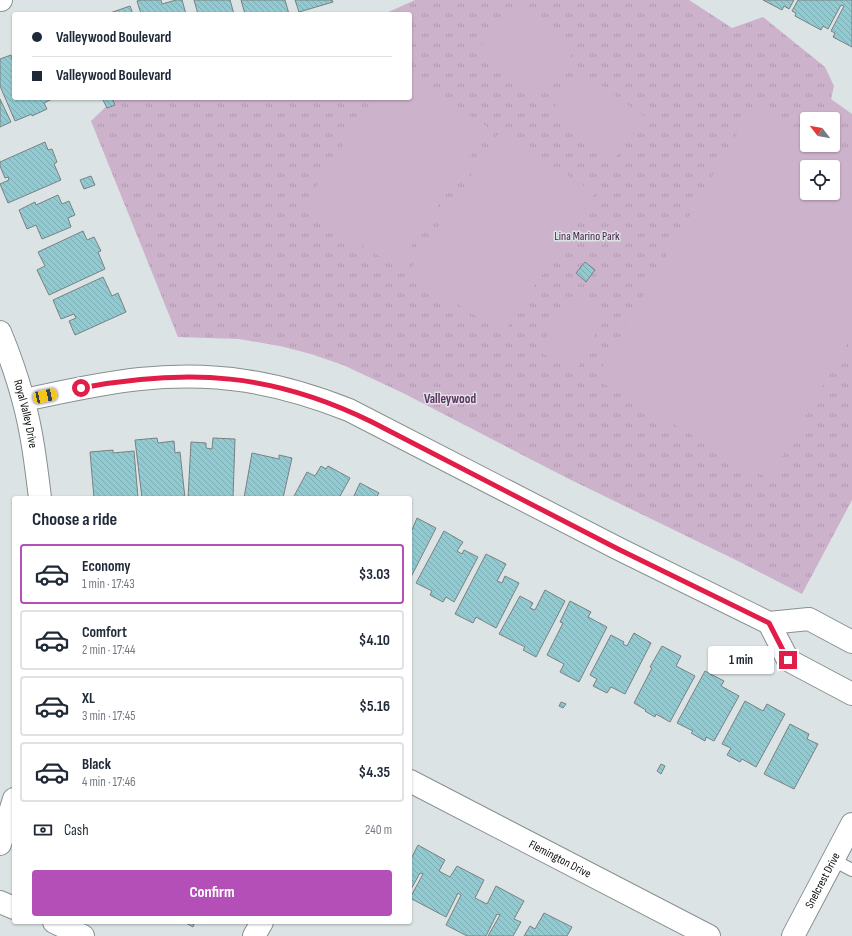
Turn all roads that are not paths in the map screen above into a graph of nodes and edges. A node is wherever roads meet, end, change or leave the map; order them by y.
1 (0, 332) edge
2 (24, 400) junction
3 (40, 496) edge
4 (769, 623) junction
5 (852, 642) edge
6 (852, 694) edge
7 (412, 782) edge
8 (12, 805) edge
9 (852, 824) edge
10 (0, 844) edge
11 (833, 860) junction
12 (852, 870) edge
13 (0, 902) edge
14 (12, 907) edge
15 (58, 924) edge
16 (261, 924) edge
17 (83, 936) edge
18 (254, 936) edge
19 (709, 936) edge
20 (793, 936) edge

1 - 2 street, Royal Valley Drive
2 - 3 street, Royal Valley Drive
2 - 4 street
4 - 5 street
4 - 6 street
7 - 19 street, Flemington Drive
8 - 10 street
9 - 11 street, Snelcrest Drive
11 - 12 lane
11 - 20 street, Snelcrest Drive
13 - 14 street
15 - 17 street
16 - 18 street

